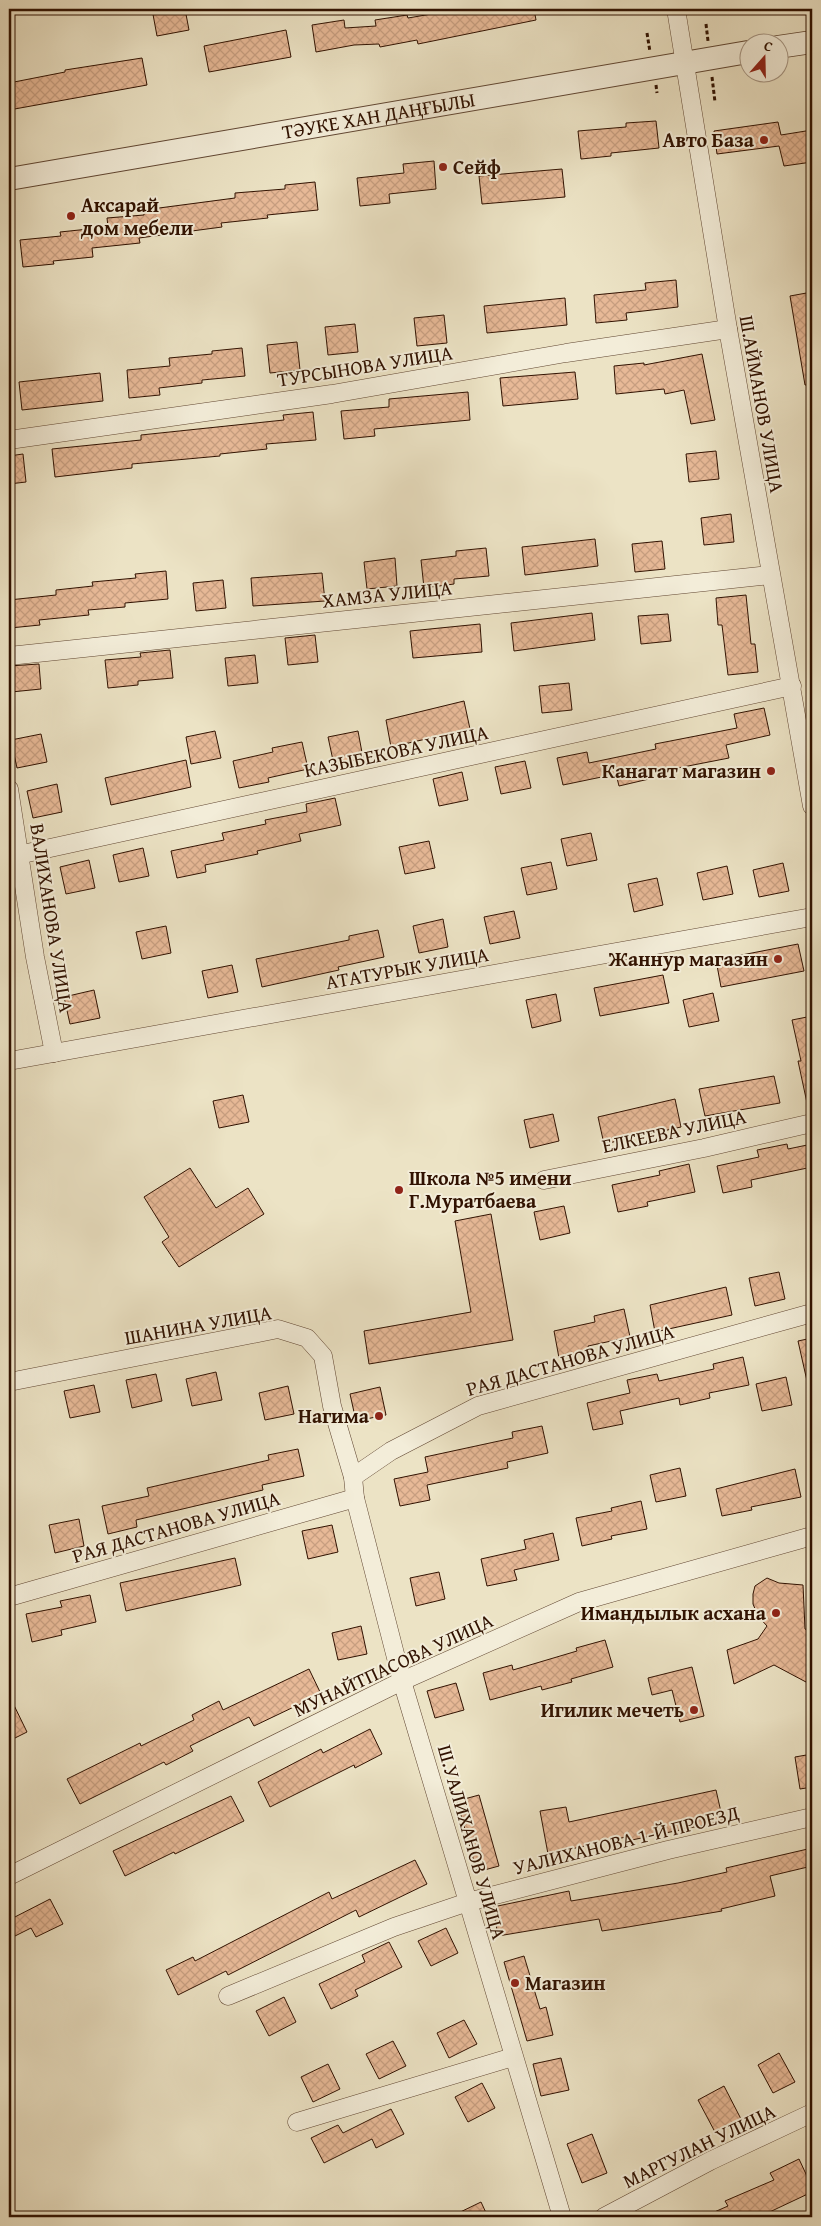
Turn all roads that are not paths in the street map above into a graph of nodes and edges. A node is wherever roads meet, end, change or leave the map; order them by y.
1 (676, 9) edge
2 (812, 42) edge
3 (788, 46) edge
4 (738, 53) edge
5 (684, 61) junction
6 (9, 179) edge
7 (728, 329) junction
8 (9, 440) edge
9 (770, 575) junction
10 (9, 656) edge
11 (792, 686) junction
12 (9, 789) edge
13 (811, 799) edge
14 (15, 856) edge
15 (812, 917) edge
16 (54, 1053) junction
17 (9, 1062) edge
18 (812, 1123) edge
19 (544, 1180) dead end
20 (812, 1313) edge
21 (9, 1382) edge
22 (352, 1477) junction
23 (355, 1498) junction
24 (812, 1536) edge
25 (9, 1597) edge
26 (402, 1681) junction
27 (812, 1817) edge
28 (9, 1876) edge
29 (468, 1902) junction
30 (228, 1996) dead end
31 (514, 2057) junction
32 (812, 2113) edge
33 (297, 2122) dead end
34 (562, 2217) edge
35 (604, 2217) edge

1 - 5 street, Ш.АЙМАНОВ УЛИЦА
2 - 3 street
4 - 5 street, ТӘУКЕ ХАН ДАҢҒЫЛЫ
5 - 6 street, ТӘУКЕ ХАН ДАҢҒЫЛЫ
5 - 7 street, Ш.АЙМАНОВ УЛИЦА
7 - 8 street, ТУРСЫНОВА УЛИЦА
7 - 9 street, Ш.АЙМАНОВ УЛИЦА
9 - 10 street, ХАМЗА УЛИЦА
9 - 11 street, Ш.АЙМАНОВ УЛИЦА
11 - 13 street, Ш.АЙМАНОВ УЛИЦА
11 - 14 street, КАЗЫБЕКОВА УЛИЦА
12 - 14 street, ВАЛИХАНОВА УЛИЦА
14 - 16 street, ВАЛИХАНОВА УЛИЦА
15 - 16 street, АТАТУРЫК УЛИЦА
16 - 17 street, АТАТУРЫК УЛИЦА
18 - 19 street, ЕЛКЕЕВА УЛИЦА
20 - 22 street, РАЯ ДАСТАНОВА УЛИЦА
21 - 22 street, ШАНИНА УЛИЦА
22 - 23 street, Ш.УАЛИХАНОВ УЛИЦА
23 - 25 street, РАЯ ДАСТАНОВА УЛИЦА
23 - 26 street, Ш.УАЛИХАНОВ УЛИЦА
24 - 26 street, МУНАЙТПАСОВА УЛИЦА
26 - 28 street, МУНАЙТПАСОВА УЛИЦА
26 - 29 street, Ш.УАЛИХАНОВ УЛИЦА
27 - 29 street, УАЛИХАНОВА 1-Й ПРОЕЗД
29 - 30 street, УАЛИХАНОВА 1-Й ПРОЕЗД
29 - 31 street, Ш.УАЛИХАНОВ УЛИЦА
31 - 33 street
31 - 34 street, Ш.УАЛИХАНОВ УЛИЦА
32 - 35 street, МАРГУЛАН УЛИЦА

